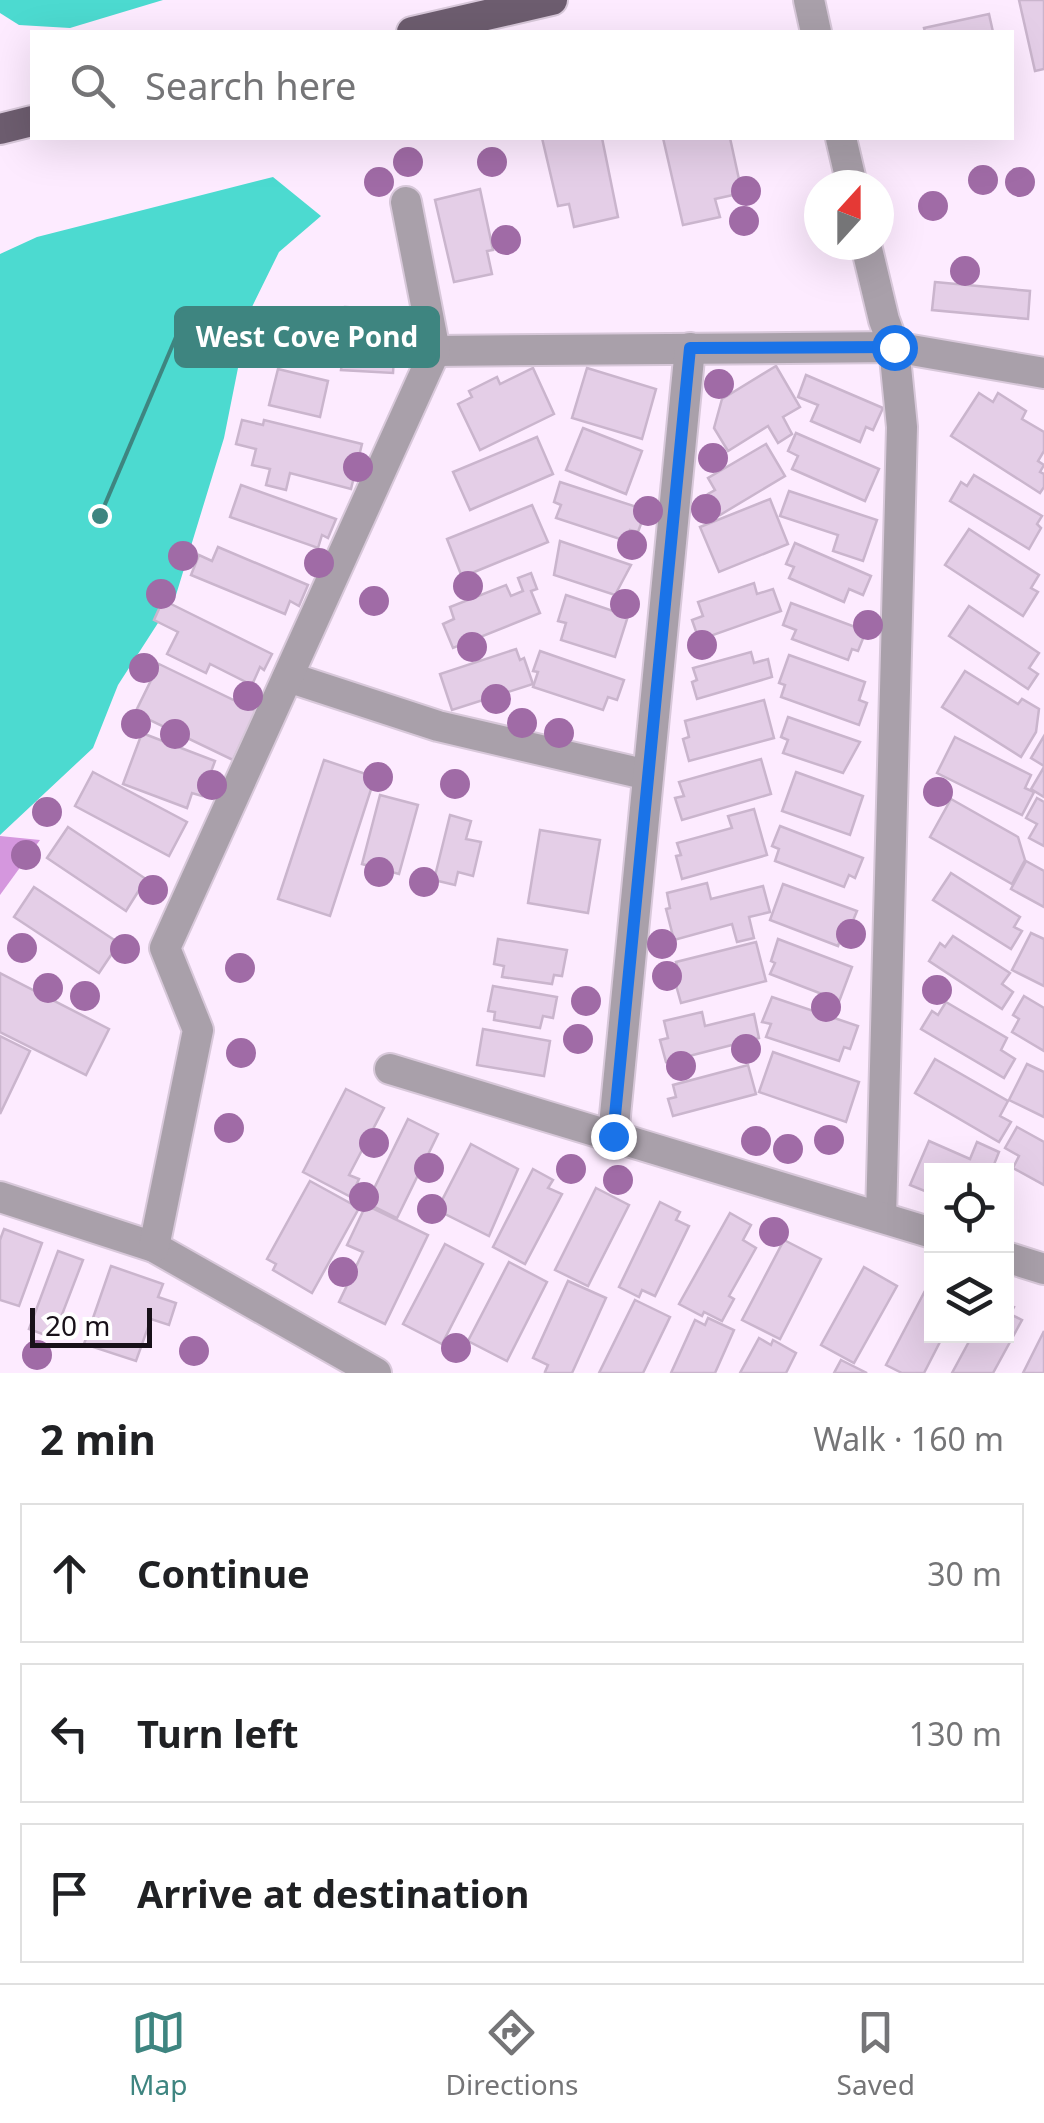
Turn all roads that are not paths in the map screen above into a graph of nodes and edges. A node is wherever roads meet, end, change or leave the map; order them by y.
1 (552, 0) edge
2 (808, 0) edge
3 (421, 30) edge
4 (816, 30) edge
5 (30, 122) edge
6 (0, 129) edge
7 (841, 140) edge
8 (848, 170) edge
9 (406, 202) dead end
10 (870, 260) edge
11 (894, 347) junction
12 (690, 348) junction
13 (436, 352) junction
14 (1044, 373) edge
15 (288, 677) junction
16 (648, 775) junction
17 (390, 1069) dead end
18 (613, 1136) junction
19 (0, 1196) edge
20 (881, 1217) junction
21 (924, 1230) edge
22 (154, 1248) junction
23 (1014, 1260) edge
24 (1044, 1269) edge
25 (376, 1373) edge

1 - 3 main road
2 - 4 lane
5 - 6 main road
7 - 8 lane
9 - 13 lane
10 - 11 lane
11 - 12 lane
11 - 14 lane
11 - 20 lane
12 - 13 lane
12 - 16 lane
13 - 15 lane
15 - 16 lane
15 - 22 lane
16 - 18 lane
17 - 18 lane
18 - 20 lane
19 - 22 lane
20 - 21 lane
22 - 25 lane
23 - 24 lane

